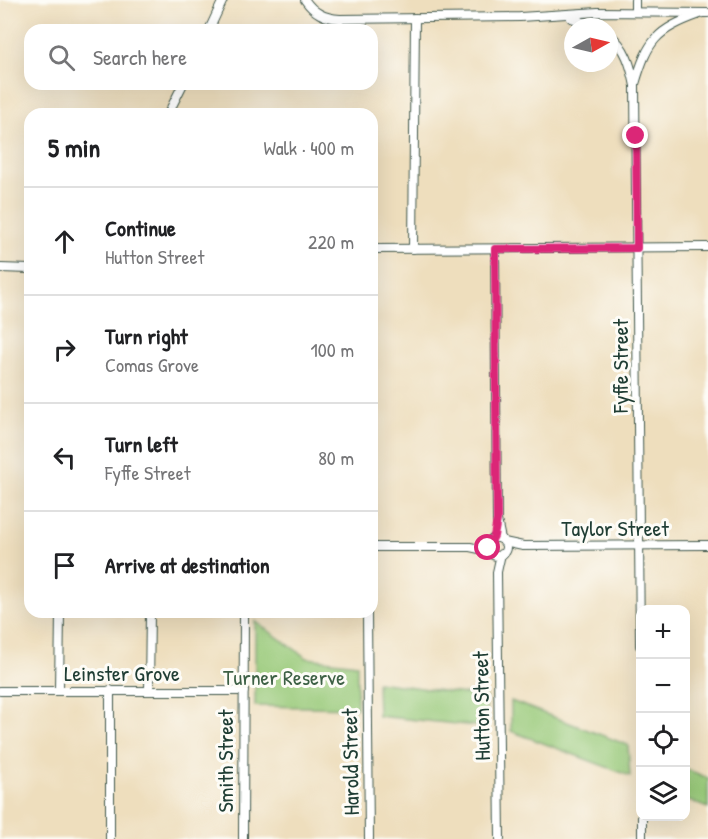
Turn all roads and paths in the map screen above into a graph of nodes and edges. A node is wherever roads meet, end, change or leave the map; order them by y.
1 (223, 0) edge
2 (305, 0) edge
3 (635, 0) edge
4 (635, 12) junction
5 (706, 13) edge
6 (563, 16) junction
7 (415, 18) junction
8 (570, 18) edge
9 (212, 24) edge
10 (618, 42) edge
11 (635, 86) junction
12 (180, 90) edge
13 (171, 108) edge
14 (708, 247) edge
15 (637, 248) junction
16 (378, 249) edge
17 (413, 249) junction
18 (495, 249) junction
19 (0, 268) edge
20 (24, 269) edge
21 (640, 545) junction
22 (708, 545) edge
23 (378, 547) edge
24 (497, 547) junction
25 (640, 605) edge
26 (60, 618) edge
27 (150, 618) edge
28 (244, 618) edge
29 (367, 618) edge
30 (0, 690) edge
31 (110, 690) junction
32 (149, 690) junction
33 (59, 691) junction
34 (244, 691) junction
35 (642, 821) edge
36 (110, 839) edge
37 (243, 839) edge
38 (369, 839) edge
39 (500, 839) edge
40 (642, 839) edge

1 - 9 street
2 - 7 street
3 - 4 street
4 - 5 street
4 - 6 street
5 - 11 street, Fyffe Street
6 - 7 street
6 - 8 street
7 - 17 street
10 - 11 street, Fyffe Street
11 - 15 street, Fyffe Street
12 - 13 street
14 - 15 street
15 - 18 street
15 - 21 street, Fyffe Street
16 - 17 street
17 - 18 street
18 - 24 street, Hutton Street
19 - 20 street
21 - 22 street, Taylor Street
21 - 24 street, Taylor Street
21 - 25 street, Fyffe Street
23 - 24 street, Taylor Street
24 - 39 street, Hutton Street
26 - 33 street
27 - 32 street
28 - 34 street, Smith Street
29 - 38 street, Harold Street
30 - 33 street, Leinster Grove
31 - 32 street, Leinster Grove
31 - 33 street, Leinster Grove
31 - 36 street
32 - 34 street, Leinster Grove
34 - 37 street, Smith Street
35 - 40 street

